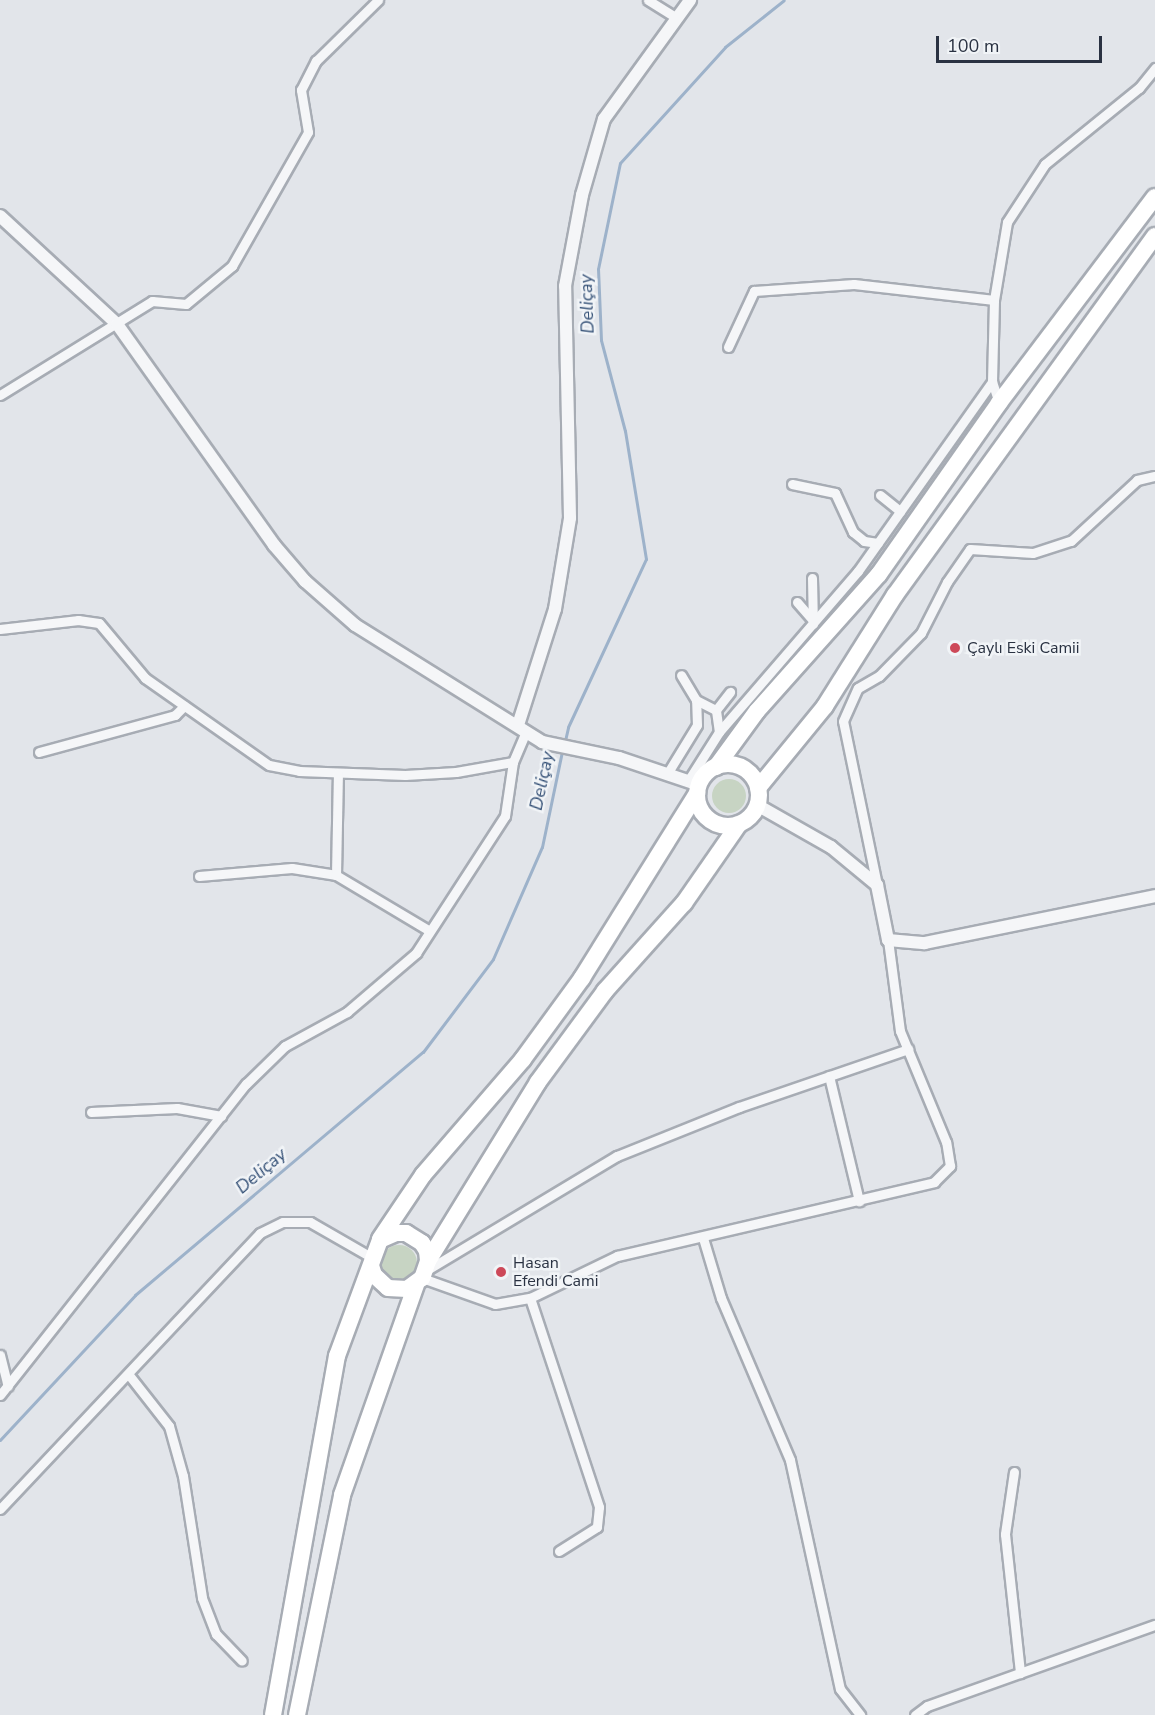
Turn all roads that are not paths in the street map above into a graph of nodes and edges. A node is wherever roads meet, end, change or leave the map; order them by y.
1 (378, 0) edge
2 (648, 0) edge
3 (690, 0) edge
4 (677, 18) junction
5 (1155, 68) edge
6 (1155, 197) edge
7 (0, 216) edge
8 (1155, 236) edge
9 (994, 300) junction
10 (117, 324) junction
11 (728, 347) dead end
12 (992, 382) junction
13 (0, 395) edge
14 (999, 404) junction
15 (1155, 476) edge
16 (792, 484) dead end
17 (880, 495) dead end
18 (900, 511) junction
19 (878, 543) junction
20 (812, 578) dead end
21 (797, 602) dead end
22 (813, 621) junction
23 (0, 629) edge
24 (681, 675) dead end
25 (730, 692) dead end
26 (696, 700) junction
27 (184, 706) junction
28 (716, 710) junction
29 (522, 728) junction
30 (719, 732) junction
31 (39, 752) dead end
32 (513, 762) junction
33 (716, 767) junction
34 (338, 772) junction
35 (667, 774) junction
36 (694, 787) junction
37 (758, 788) junction
38 (757, 805) junction
39 (739, 824) junction
40 (336, 874) junction
41 (198, 876) dead end
42 (877, 885) junction
43 (1155, 896) edge
44 (430, 931) junction
45 (888, 940) junction
46 (908, 1049) junction
47 (829, 1076) junction
48 (91, 1112) dead end
49 (221, 1116) junction
50 (859, 1201) junction
51 (703, 1238) junction
52 (380, 1240) junction
53 (371, 1262) junction
54 (423, 1274) junction
55 (530, 1298) junction
56 (0, 1355) edge
57 (129, 1376) junction
58 (8, 1386) junction
59 (0, 1395) edge
60 (1014, 1472) dead end
61 (0, 1509) edge
62 (559, 1551) dead end
63 (1155, 1625) edge
64 (242, 1661) dead end
65 (1020, 1673) junction
66 (273, 1715) edge
67 (297, 1715) edge
68 (860, 1715) edge
69 (915, 1715) edge

1 - 10 street
2 - 4 street
3 - 4 street
4 - 29 street
5 - 9 street
6 - 14 highway
7 - 10 street
8 - 37 highway
9 - 11 street
9 - 12 street
10 - 13 street
10 - 29 street
12 - 14 street
12 - 18 street
14 - 33 highway
15 - 42 street
16 - 19 street
17 - 18 street
18 - 19 street
19 - 22 street
20 - 22 street
21 - 22 street
22 - 30 street
23 - 27 street
24 - 26 street
25 - 28 street
26 - 28 street
26 - 35 street
27 - 31 street
27 - 34 street
28 - 30 street
29 - 32 street
29 - 35 street
30 - 36 street
32 - 34 street
32 - 44 street
33 - 36 highway
33 - 37 highway
34 - 40 street
35 - 36 street
36 - 39 highway
36 - 52 highway
37 - 38 highway
38 - 39 highway
38 - 42 street
39 - 54 highway
40 - 41 street
40 - 44 street
42 - 45 street
43 - 45 street
44 - 49 street
45 - 46 street
46 - 47 street
46 - 50 street
47 - 50 street
47 - 54 street
48 - 49 street
49 - 58 street
50 - 51 street
51 - 55 street
51 - 68 street
52 - 53 highway
52 - 54 highway
53 - 54 highway
53 - 57 street
53 - 66 highway
54 - 55 street
54 - 67 highway
55 - 62 street
56 - 58 street
57 - 61 street
57 - 64 street
58 - 59 street
60 - 65 street
63 - 65 street
65 - 69 street

